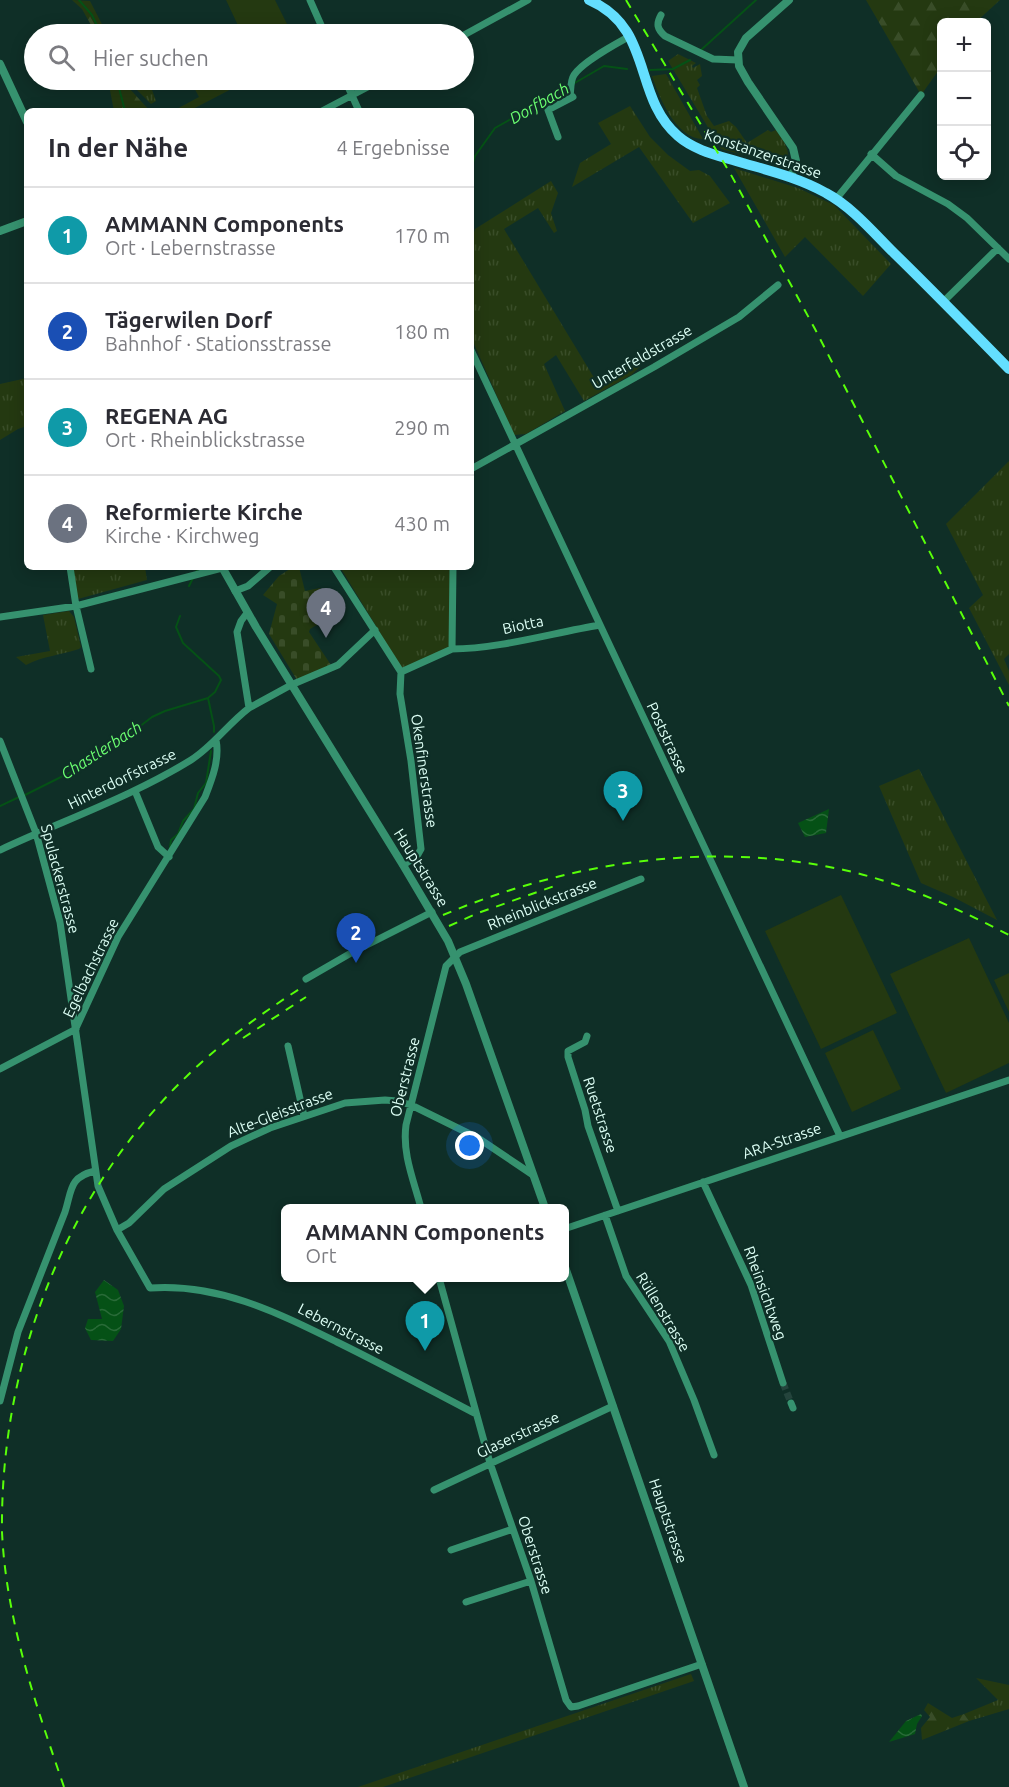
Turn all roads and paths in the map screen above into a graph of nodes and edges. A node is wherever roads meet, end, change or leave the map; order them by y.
1 (310, 0) edge
2 (528, 0) edge
3 (589, 0) edge
4 (789, 0) edge
5 (661, 15) dead end
6 (321, 24) edge
7 (474, 30) edge
8 (630, 36) junction
9 (738, 60) junction
10 (0, 64) edge
11 (350, 90) edge
12 (362, 90) edge
13 (352, 95) junction
14 (921, 95) dead end
15 (328, 108) edge
16 (358, 108) edge
17 (24, 116) edge
18 (558, 137) dead end
19 (871, 154) junction
20 (791, 177) junction
21 (836, 199) junction
22 (24, 222) edge
23 (0, 231) edge
24 (998, 248) junction
25 (1009, 259) edge
26 (778, 285) dead end
27 (943, 302) junction
28 (474, 356) edge
29 (1009, 369) edge
30 (515, 444) junction
31 (474, 467) edge
32 (70, 570) edge
33 (216, 570) edge
34 (223, 570) edge
35 (257, 570) edge
36 (266, 570) edge
37 (336, 570) edge
38 (453, 570) edge
39 (256, 578) junction
40 (235, 591) junction
41 (76, 606) junction
42 (248, 613) junction
43 (0, 617) edge
44 (600, 625) junction
45 (375, 630) junction
46 (452, 649) junction
47 (91, 669) dead end
48 (401, 672) junction
49 (291, 685) junction
50 (249, 708) junction
51 (216, 740) junction
52 (0, 741) edge
53 (135, 791) junction
54 (36, 833) junction
55 (0, 850) edge
56 (169, 857) junction
57 (403, 865) junction
58 (641, 879) dead end
59 (432, 912) junction
60 (455, 956) junction
61 (306, 979) dead end
62 (76, 1029) junction
63 (587, 1036) dead end
64 (288, 1046) dead end
65 (0, 1069) edge
66 (1009, 1080) edge
67 (411, 1105) junction
68 (304, 1116) junction
69 (840, 1136) junction
70 (95, 1171) junction
71 (533, 1175) junction
72 (703, 1182) junction
73 (420, 1204) edge
74 (543, 1204) edge
75 (618, 1210) junction
76 (605, 1215) junction
77 (569, 1227) edge
78 (117, 1230) junction
79 (569, 1278) edge
80 (440, 1282) edge
81 (150, 1288) joint
82 (783, 1383) tunnel mouth
83 (0, 1401) edge
84 (613, 1406) junction
85 (476, 1414) junction
86 (714, 1455) dead end
87 (490, 1463) junction
88 (434, 1490) dead end
89 (513, 1529) junction
90 (451, 1550) dead end
91 (531, 1581) junction
92 (466, 1602) dead end
93 (702, 1664) junction
94 (744, 1787) edge

1 - 6 street
2 - 7 street
3 - 8 main road, Konstanzerstrasse
4 - 9 street
5 - 9 street
8 - 18 street
8 - 20 main road, Konstanzerstrasse
9 - 20 street
10 - 17 street
11 - 13 street
12 - 13 street
13 - 15 street
13 - 16 street
14 - 19 street
19 - 21 street
19 - 24 street
20 - 21 main road, Konstanzerstrasse
21 - 27 main road, Konstanzerstrasse
22 - 23 street
24 - 25 street
24 - 27 street
26 - 30 street, Unterfeldstrasse
27 - 29 main road, Konstanzerstrasse
28 - 30 street, Poststrasse
30 - 31 street, Unterfeldstrasse
30 - 44 street, Poststrasse
32 - 41 street
33 - 41 street
34 - 40 street, Hauptstrasse
35 - 39 street
36 - 39 street
37 - 45 street
38 - 46 street
39 - 40 street
40 - 42 street, Hauptstrasse
41 - 43 street
41 - 47 street
42 - 49 street, Hauptstrasse
42 - 50 street
44 - 46 street, Biotta
44 - 69 street, Poststrasse
45 - 48 street
45 - 49 street, Hinterdorfstrasse
46 - 48 street
48 - 57 street, Okenfinerstrasse
49 - 50 street, Hinterdorfstrasse
49 - 57 street, Hauptstrasse
50 - 51 street, Hinterdorfstrasse
51 - 53 street, Hinterdorfstrasse
51 - 56 street, Egelbachstrasse
52 - 54 street, Spulackerstrasse
53 - 54 street, Hinterdorfstrasse
53 - 56 street
54 - 55 street, Hinterdorfstrasse
54 - 62 street, Spulackerstrasse
56 - 62 street, Egelbachstrasse
57 - 59 street, Hauptstrasse
58 - 60 street, Rheinblickstrasse
59 - 60 street, Hauptstrasse
59 - 61 street
60 - 67 street, Oberstrasse
60 - 71 street, Hauptstrasse
62 - 65 street
62 - 70 street, Egelbachstrasse
63 - 75 street, Ruetstrasse
64 - 68 street
66 - 69 street, ARA-Strasse
67 - 68 street, Alte-Gleisstrasse
67 - 71 street, Alte-Gleisstrasse
67 - 73 street, Oberstrasse
68 - 78 street, Alte-Gleisstrasse
69 - 72 street, ARA-Strasse
70 - 78 street, Egelbachstrasse
70 - 83 street
71 - 74 street, Hauptstrasse
72 - 75 street, ARA-Strasse
72 - 82 street, Rheinsichtweg
75 - 76 street, ARA-Strasse
76 - 77 street, ARA-Strasse
76 - 86 street, Rüllenstrasse
78 - 81 street, Egelbachstrasse
79 - 84 street, Hauptstrasse
80 - 85 street, Oberstrasse
81 - 85 street, Lebernstrasse
84 - 87 street, Glaserstrasse
84 - 93 street, Hauptstrasse
85 - 87 street, Oberstrasse
87 - 88 street, Glaserstrasse
87 - 89 street, Oberstrasse
89 - 90 street
89 - 91 street, Oberstrasse
91 - 92 street
91 - 93 street, Oberstrasse
93 - 94 street, Hauptstrasse

